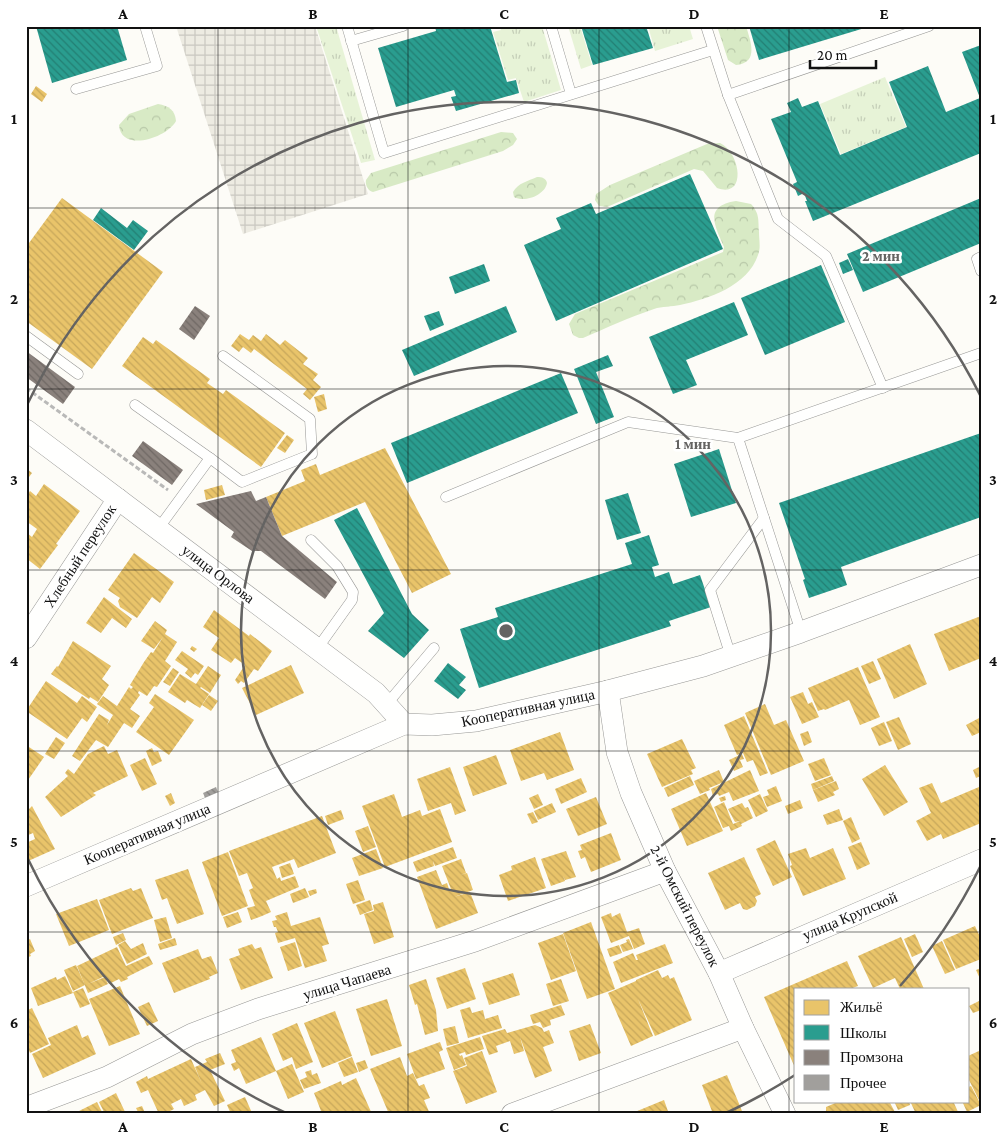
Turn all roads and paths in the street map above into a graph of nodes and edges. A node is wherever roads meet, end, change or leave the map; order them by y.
1 (145, 26) edge
2 (347, 26) edge
3 (403, 26) edge
4 (550, 26) edge
5 (706, 26) edge
6 (929, 26) edge
7 (351, 41) junction
8 (713, 50) junction
9 (76, 89) dead end
10 (571, 94) junction
11 (728, 95) junction
12 (981, 257) edge
13 (981, 271) edge
14 (26, 336) edge
15 (981, 353) edge
16 (223, 356) dead end
17 (78, 374) dead end
18 (26, 388) edge
19 (883, 388) junction
20 (135, 405) dead end
21 (26, 430) edge
22 (738, 438) junction
23 (210, 458) junction
24 (446, 497) dead end
25 (118, 499) junction
26 (180, 499) junction
27 (764, 518) junction
28 (158, 529) junction
29 (311, 540) dead end
30 (981, 565) edge
31 (801, 632) junction
32 (26, 638) edge
33 (434, 648) dead end
34 (317, 649) junction
35 (731, 656) junction
36 (608, 691) junction
37 (386, 704) junction
38 (404, 724) junction
39 (981, 860) edge
40 (665, 871) junction
41 (26, 886) edge
42 (719, 973) junction
43 (743, 1028) junction
44 (32, 1104) edge
45 (512, 1114) edge
46 (785, 1114) edge

1 - 9 lane
2 - 7 lane
3 - 7 lane
4 - 10 lane
5 - 8 lane
6 - 11 lane
7 - 10 lane
8 - 10 lane
8 - 11 lane
11 - 19 lane
12 - 13 lane
14 - 17 lane
15 - 19 lane
16 - 23 lane
18 - 26 path
19 - 22 lane
20 - 23 lane
21 - 25 street, улица Орлова
22 - 24 lane
22 - 27 lane
23 - 26 lane
25 - 28 street, улица Орлова
25 - 32 street, Хлебный переулок
26 - 28 lane
27 - 31 lane
27 - 35 lane
28 - 34 street, улица Орлова
29 - 34 lane
30 - 31 street, Кооперативная улица
31 - 35 street, Кооперативная улица
33 - 37 lane
34 - 37 street, улица Орлова
35 - 36 street, Кооперативная улица
36 - 38 street, Кооперативная улица
36 - 40 street, 2-й Омский переулок
37 - 38 street, улица Орлова
38 - 41 street, Кооперативная улица
39 - 42 street, улица Крупской
40 - 42 street, 2-й Омский переулок
40 - 44 street, улица Чапаева
42 - 43 street, 2-й Омский переулок
43 - 45 street
43 - 46 street, 2-й Омский переулок

